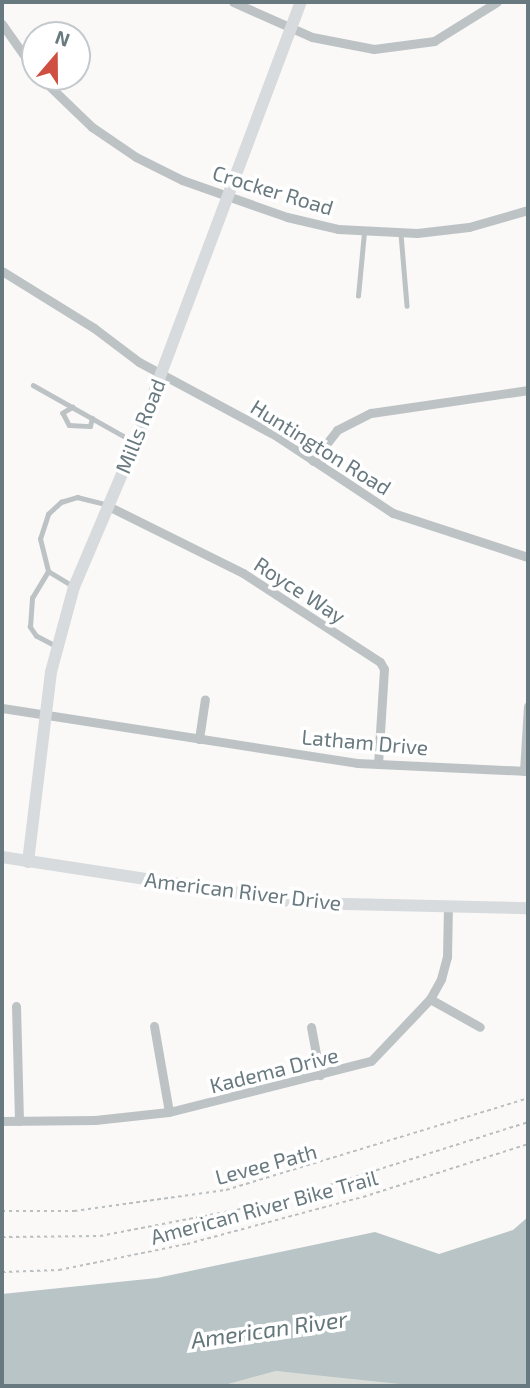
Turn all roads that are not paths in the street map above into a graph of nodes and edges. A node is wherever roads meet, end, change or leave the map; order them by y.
1 (233, 2) edge
2 (301, 2) edge
3 (497, 2) edge
4 (2, 24) edge
5 (290, 29) junction
6 (21, 51) edge
7 (55, 91) edge
8 (228, 196) junction
9 (527, 213) edge
10 (364, 232) junction
11 (401, 233) junction
12 (2, 271) edge
13 (358, 296) dead end
14 (407, 306) dead end
15 (160, 375) junction
16 (33, 385) dead end
17 (528, 390) edge
18 (73, 407) junction
19 (92, 418) junction
20 (135, 443) junction
21 (313, 461) junction
22 (106, 505) junction
23 (528, 557) edge
24 (48, 571) junction
25 (74, 587) junction
26 (56, 646) junction
27 (205, 699) dead end
28 (528, 706) edge
29 (2, 708) edge
30 (46, 716) junction
31 (199, 739) junction
32 (378, 764) junction
33 (526, 771) edge
34 (2, 857) edge
35 (28, 862) junction
36 (448, 906) junction
37 (528, 908) edge
38 (429, 999) junction
39 (16, 1006) dead end
40 (154, 1026) dead end
41 (311, 1027) dead end
42 (480, 1027) dead end
43 (320, 1075) junction
44 (169, 1112) junction
45 (2, 1121) edge
46 (19, 1121) junction

1 - 5 street
2 - 5 street, Mills Road
3 - 5 street
4 - 6 street
5 - 8 street, Mills Road
7 - 8 street, Crocker Road
8 - 10 street, Crocker Road
8 - 15 street, Mills Road
9 - 11 street, Crocker Road
10 - 11 street, Crocker Road
10 - 13 lane
11 - 14 lane
12 - 15 street, Huntington Road
15 - 20 street, Mills Road
15 - 21 street, Huntington Road
16 - 18 lane
17 - 21 street
18 - 19 lane
18 - 19 lane
19 - 20 lane
20 - 22 street, Mills Road
21 - 23 street, Huntington Road
22 - 24 lane
22 - 25 street, Mills Road
22 - 32 street, Royce Way
24 - 25 lane
24 - 26 lane
25 - 26 street, Mills Road
26 - 30 street, Mills Road
27 - 31 street
28 - 33 street
29 - 30 street, Latham Drive
30 - 31 street, Latham Drive
30 - 35 street, Mills Road
31 - 32 street, Latham Drive
32 - 33 street, Latham Drive
34 - 35 street, American River Drive
35 - 36 street, American River Drive
36 - 37 street, American River Drive
36 - 38 street, Kadema Drive
38 - 42 street
38 - 43 street, Kadema Drive
39 - 46 street
40 - 44 street
41 - 43 street
43 - 44 street, Kadema Drive
44 - 46 street, Kadema Drive
45 - 46 street, Kadema Drive

